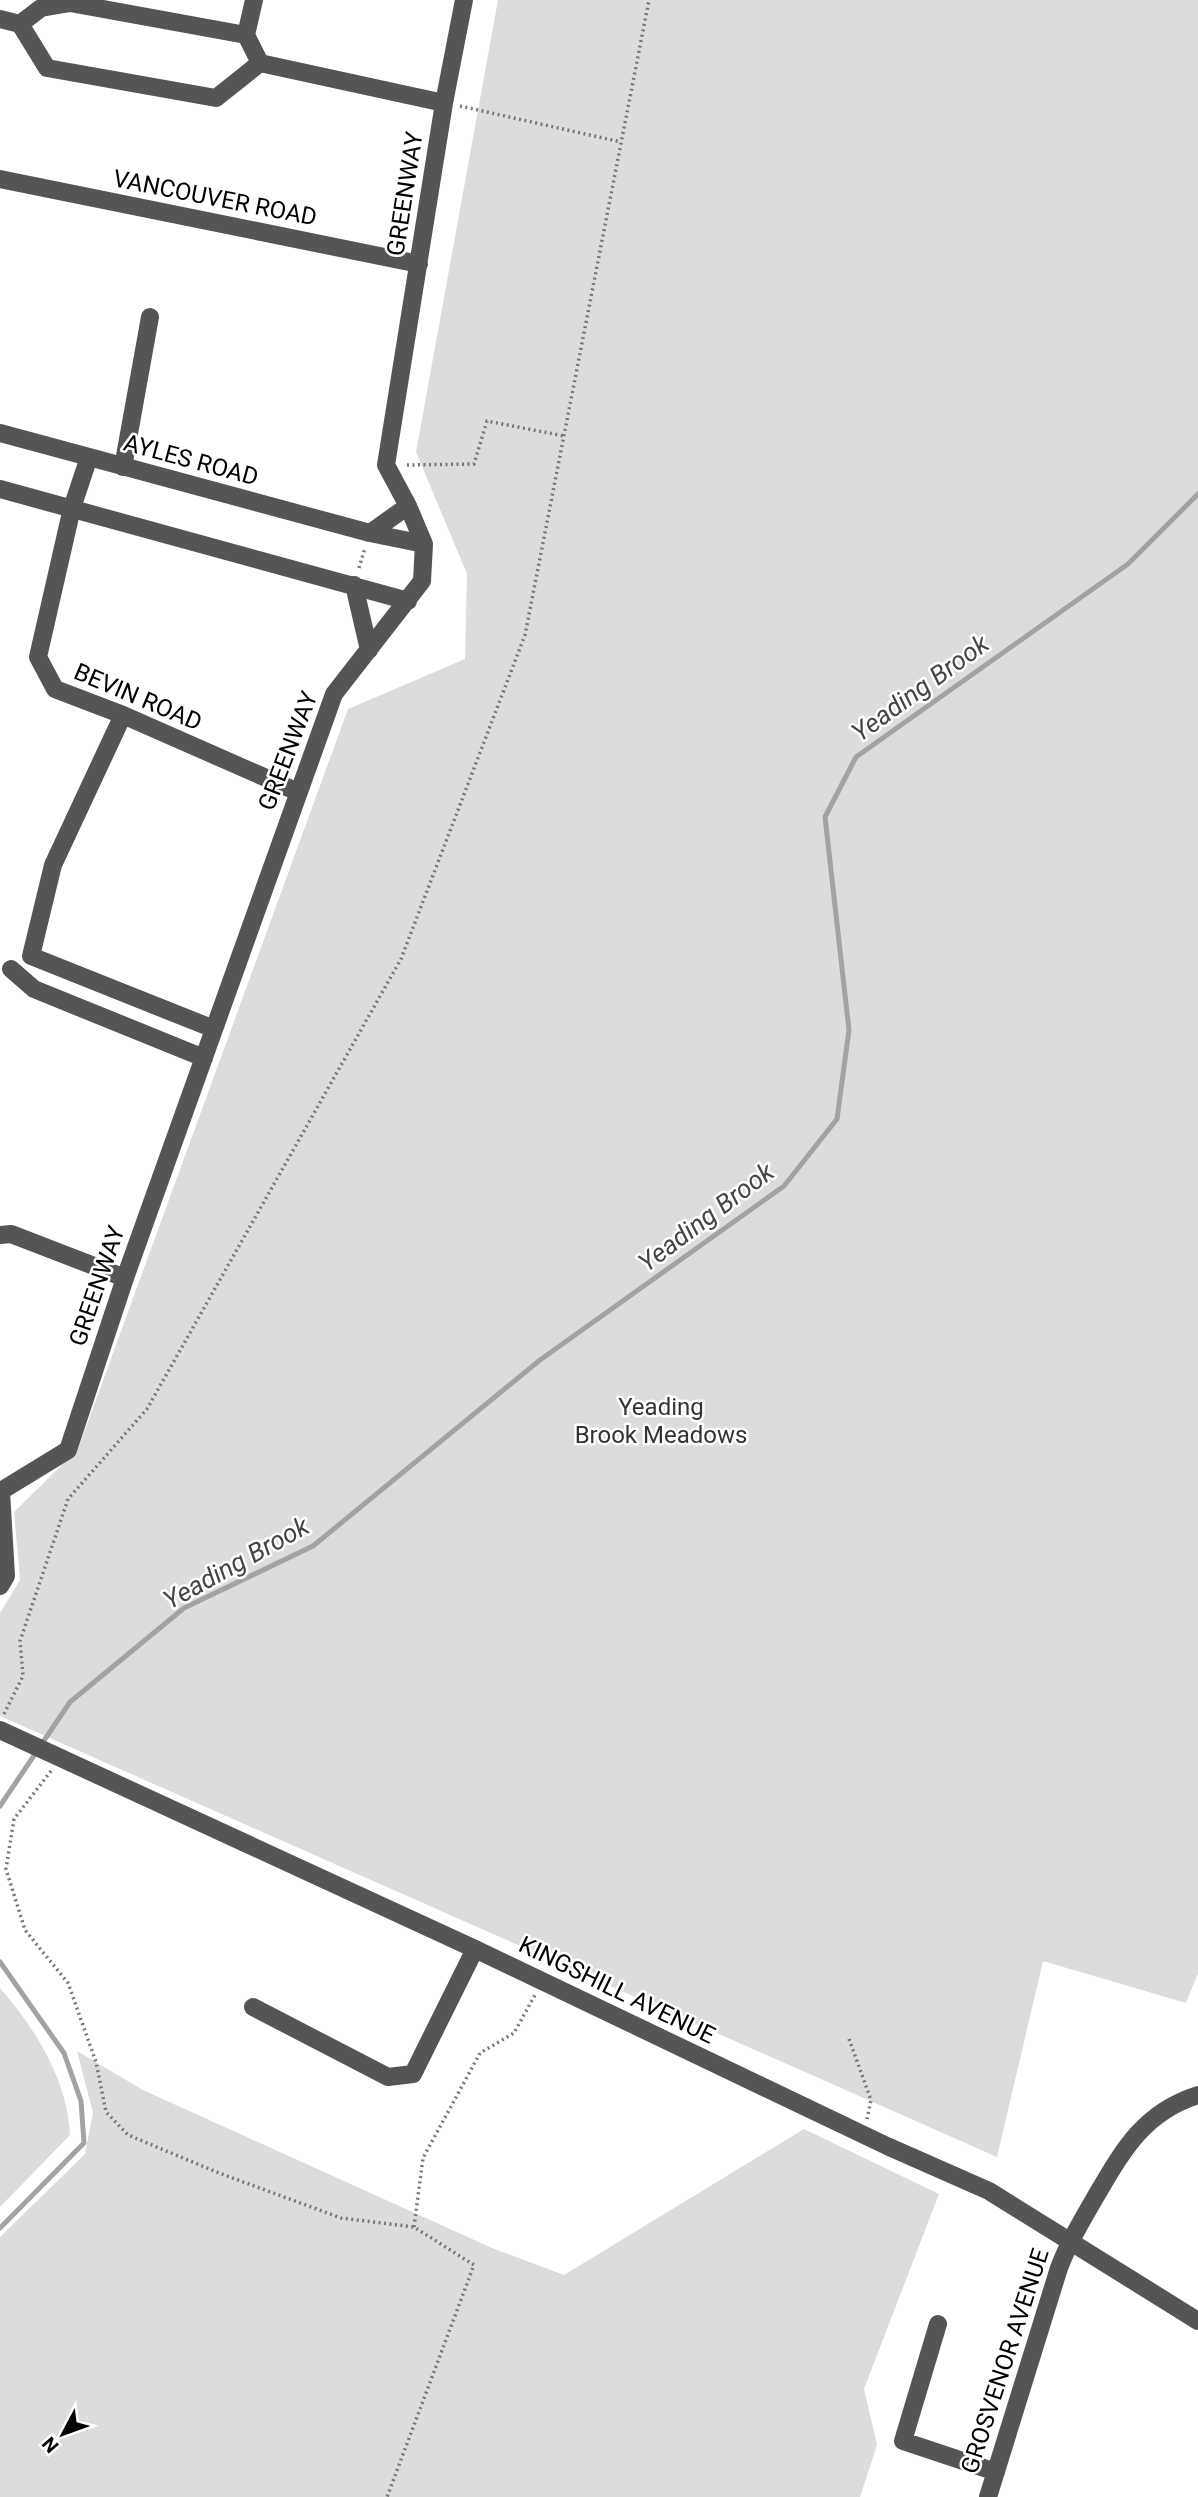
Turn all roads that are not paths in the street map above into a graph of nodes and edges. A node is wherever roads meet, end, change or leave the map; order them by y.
1 (254, 0) edge
2 (464, 0) edge
3 (41, 4) edge
4 (0, 19) edge
5 (20, 24) junction
6 (246, 34) junction
7 (260, 63) junction
8 (444, 103) junction
9 (0, 179) edge
10 (419, 264) junction
11 (150, 317) dead end
12 (0, 433) edge
13 (89, 457) junction
14 (123, 467) junction
15 (0, 489) edge
16 (408, 506) junction
17 (72, 508) junction
18 (370, 533) junction
19 (424, 544) junction
20 (354, 585) junction
21 (408, 601) junction
22 (369, 650) junction
23 (122, 715) junction
24 (298, 792) junction
25 (31, 956) junction
26 (6, 968) edge
27 (214, 1029) junction
28 (204, 1058) junction
29 (0, 1235) edge
30 (125, 1278) junction
31 (1, 1491) edge
32 (0, 1586) edge
33 (8, 1733) edge
34 (475, 1949) junction
35 (253, 2007) dead end
36 (1198, 2095) edge
37 (1070, 2240) junction
38 (1198, 2321) edge
39 (938, 2324) dead end
40 (996, 2472) junction
41 (988, 2497) edge

1 - 6 street
2 - 8 street, GREENWAY
3 - 5 street
3 - 6 street
4 - 5 street
5 - 7 street
6 - 7 street
7 - 8 street
8 - 10 street, GREENWAY
9 - 10 street, VANCOUVER ROAD
10 - 16 street, GREENWAY
11 - 14 street
12 - 13 street, AYLES ROAD
13 - 14 street, AYLES ROAD
13 - 17 street, BEVIN ROAD
14 - 18 street, AYLES ROAD
15 - 17 street
16 - 18 street
16 - 19 street, GREENWAY
17 - 20 street
17 - 23 street, BEVIN ROAD
18 - 19 street, AYLES ROAD
19 - 21 street, GREENWAY
20 - 21 street
20 - 22 street
21 - 22 street, GREENWAY
22 - 24 street, GREENWAY
23 - 24 street, BEVIN ROAD
23 - 25 street
24 - 27 street, GREENWAY
25 - 26 street
25 - 27 street
26 - 28 street
27 - 28 street, GREENWAY
28 - 30 street, GREENWAY
29 - 30 street
30 - 31 street, GREENWAY
31 - 32 street
33 - 34 street, KINGSHILL AVENUE
34 - 35 street
34 - 37 street, KINGSHILL AVENUE
36 - 37 street, GROSVENOR AVENUE
37 - 38 street, KINGSHILL AVENUE
37 - 40 street, GROSVENOR AVENUE
39 - 40 street
40 - 41 street, GROSVENOR AVENUE

